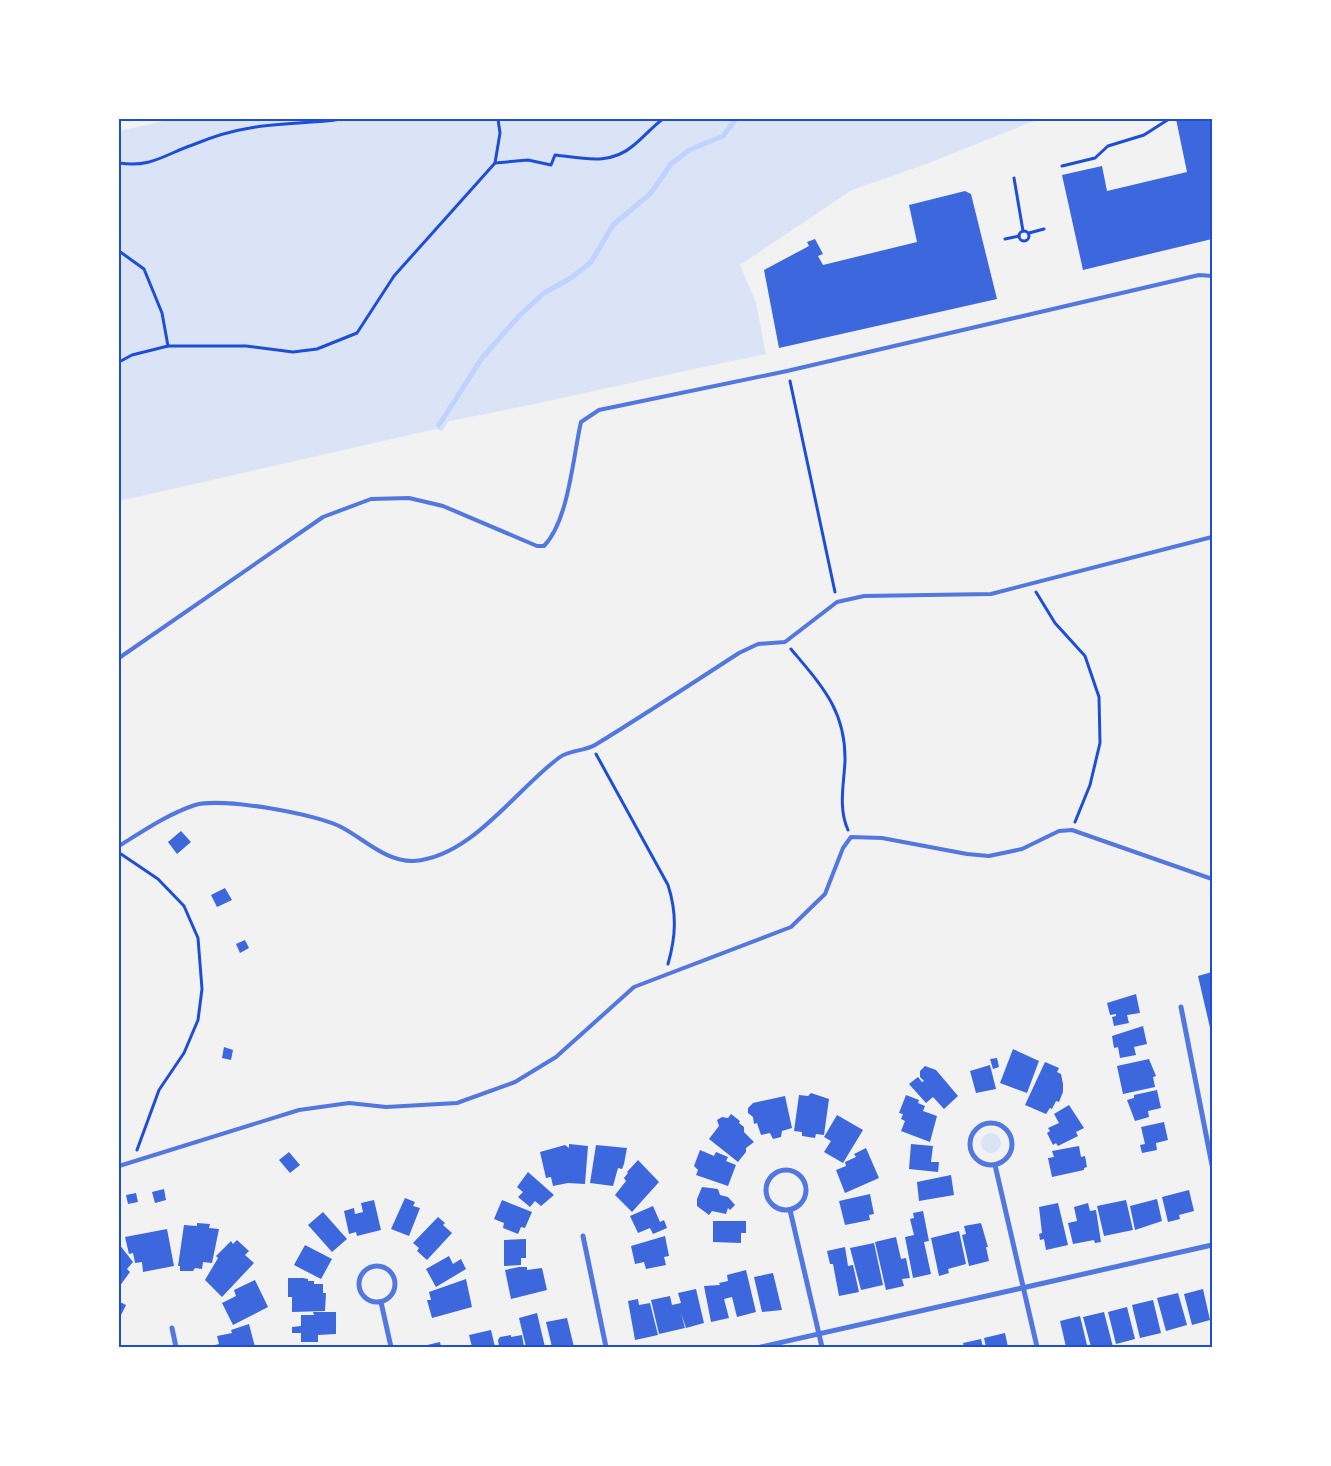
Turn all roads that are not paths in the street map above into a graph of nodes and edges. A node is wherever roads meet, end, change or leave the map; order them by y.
1 (1212, 276) edge
2 (1212, 537) edge
3 (119, 658) edge
4 (119, 846) edge
5 (1212, 879) edge
6 (1181, 1007) dead end
7 (1212, 1164) edge
8 (995, 1165) junction
9 (119, 1166) edge
10 (790, 1210) junction
11 (582, 1236) dead end
12 (1212, 1245) edge
13 (1023, 1288) junction
14 (381, 1302) junction
15 (172, 1328) dead end
16 (819, 1336) junction
17 (176, 1347) edge
18 (391, 1347) edge
19 (606, 1347) edge
20 (761, 1347) edge
21 (822, 1347) edge
22 (1037, 1347) edge

1 - 3 lane
2 - 4 lane
5 - 9 lane
6 - 7 street
8 - 8 street
8 - 13 street
10 - 10 street
10 - 16 street
11 - 19 street
12 - 13 street
13 - 16 street
13 - 22 street
14 - 14 street
14 - 18 street
15 - 17 street
16 - 20 street
16 - 21 street

